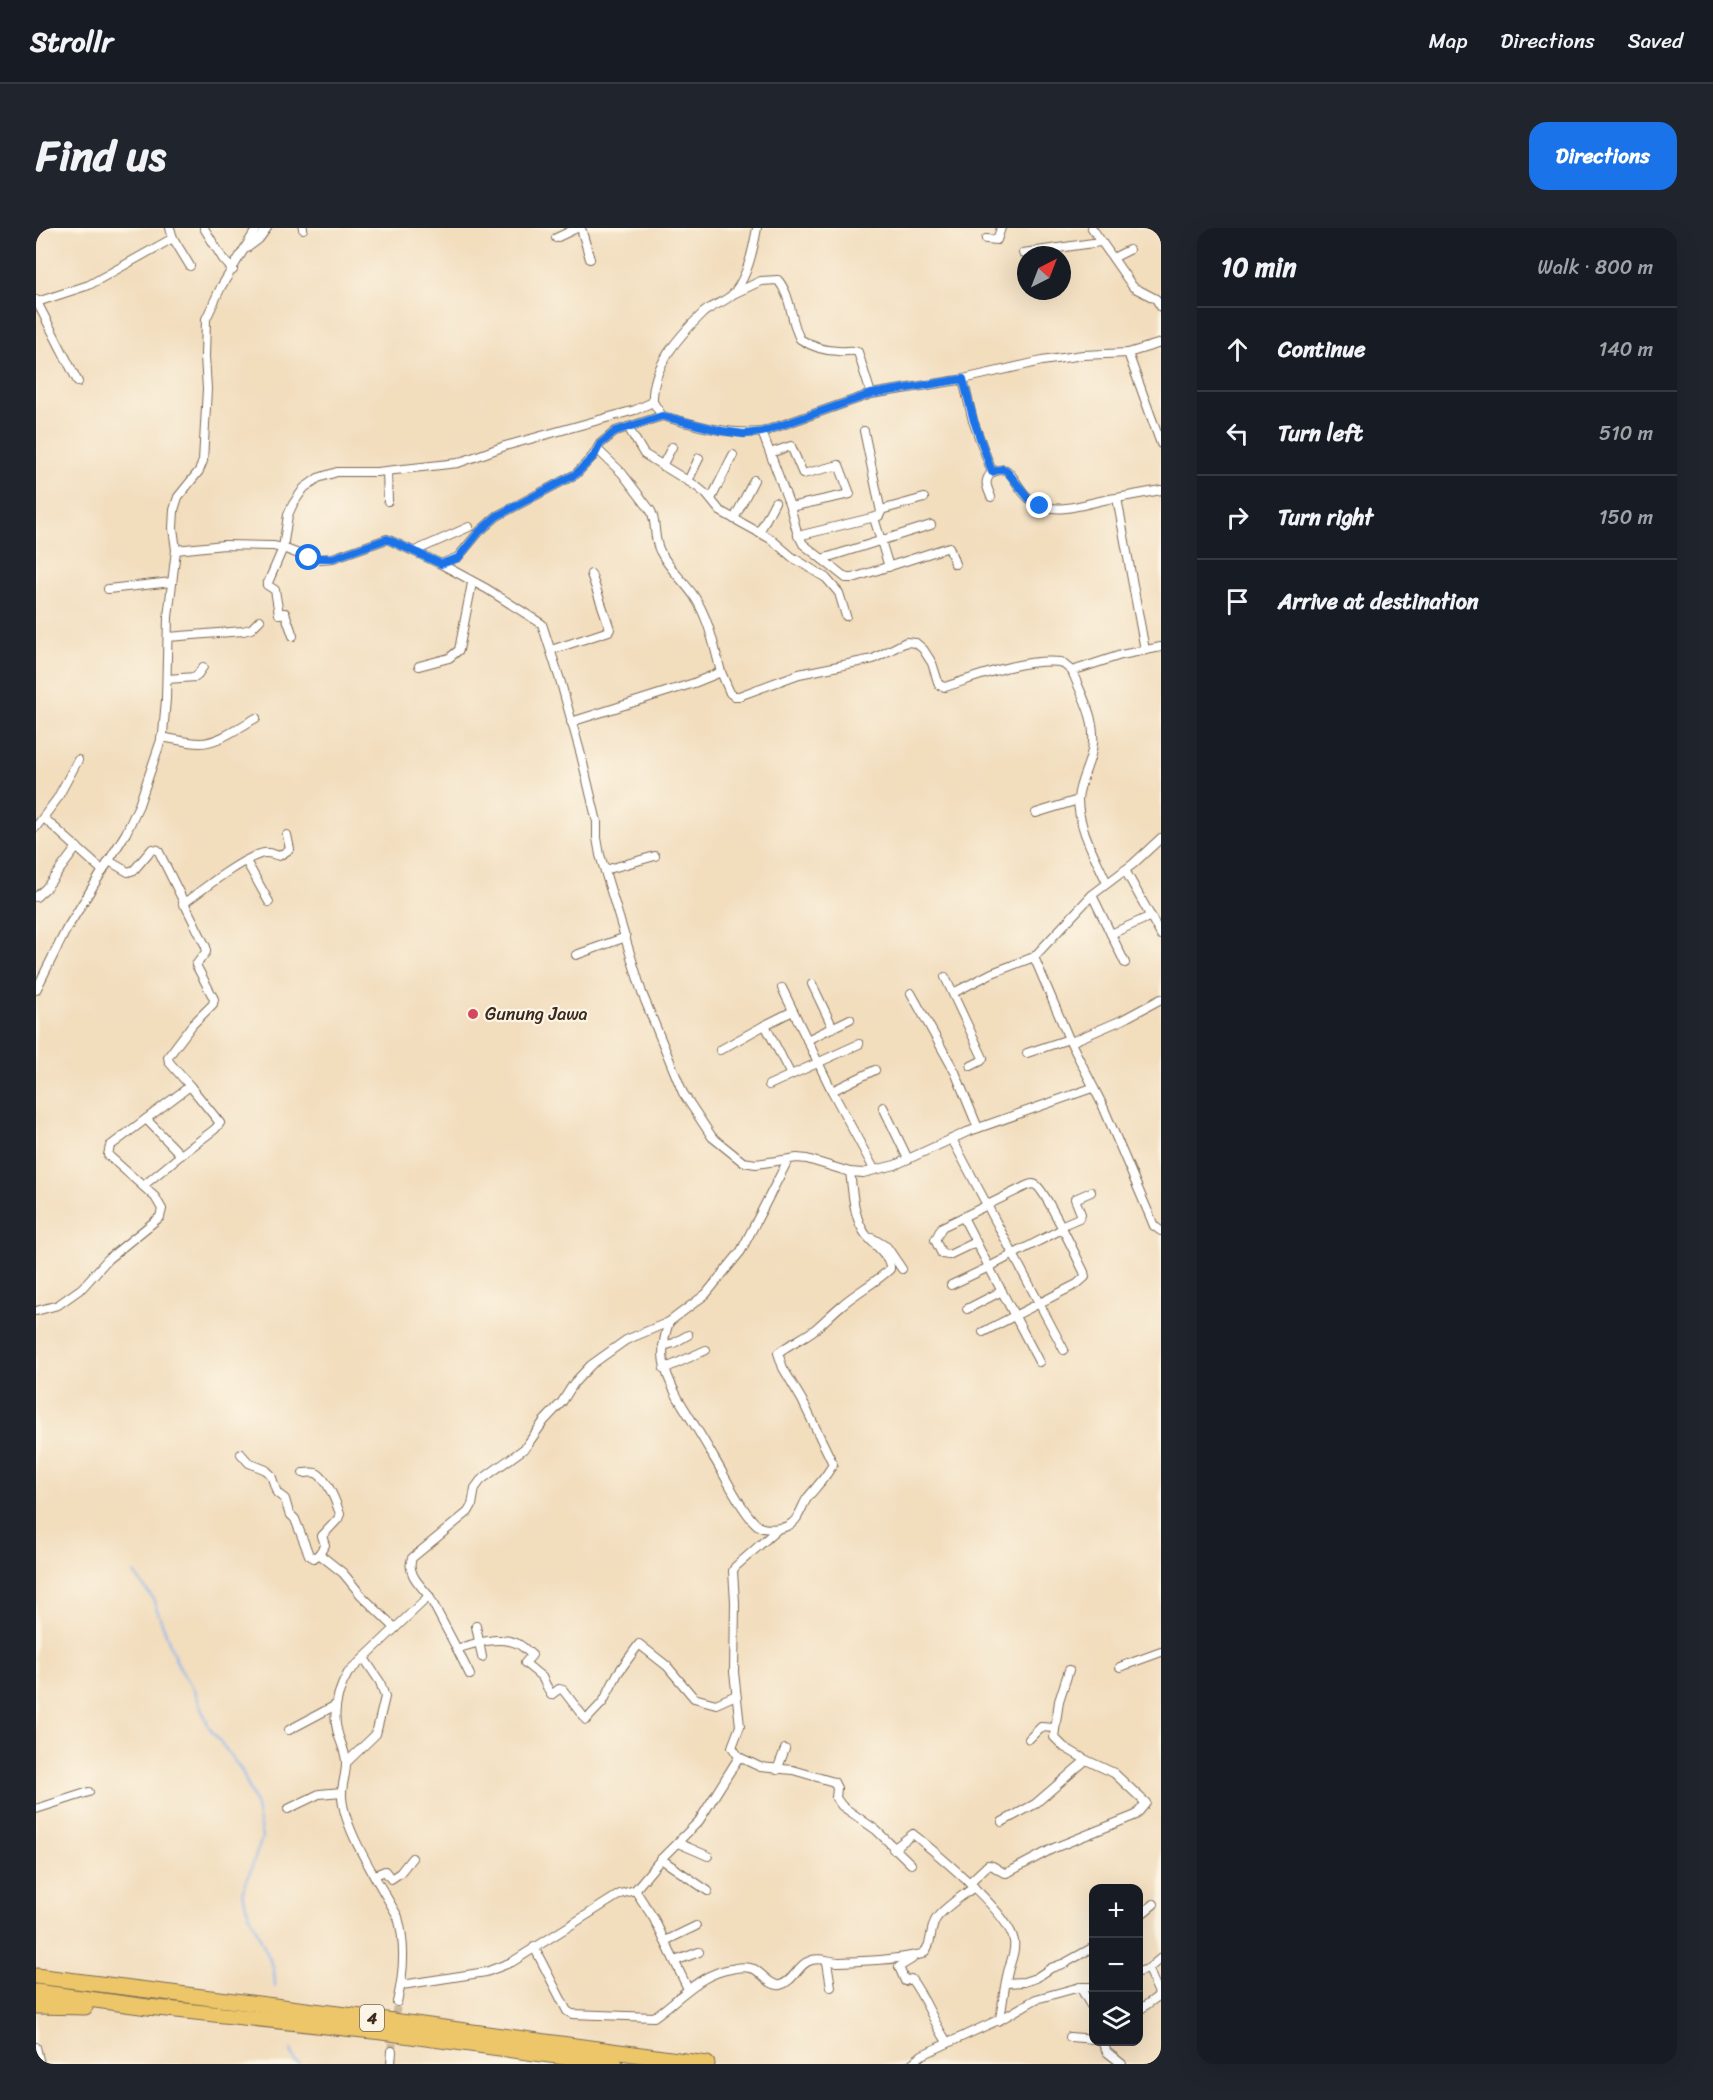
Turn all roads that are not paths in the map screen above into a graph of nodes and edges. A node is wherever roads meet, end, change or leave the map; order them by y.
1 (170, 228) edge
2 (204, 228) edge
3 (257, 228) edge
4 (267, 228) edge
5 (579, 228) edge
6 (756, 228) edge
7 (1001, 228) edge
8 (1092, 228) edge
9 (173, 238) junction
10 (556, 238) dead end
11 (986, 239) dead end
12 (1100, 242) junction
13 (1071, 249) edge
14 (1129, 250) dead end
15 (243, 251) junction
16 (590, 258) dead end
17 (1113, 258) junction
18 (190, 266) dead end
19 (233, 270) junction
20 (733, 294) junction
21 (36, 301) edge
22 (1161, 307) edge
23 (1161, 343) edge
24 (1128, 353) junction
25 (963, 379) junction
26 (78, 382) dead end
27 (871, 394) junction
28 (653, 402) junction
29 (662, 416) junction
30 (628, 427) junction
31 (864, 431) dead end
32 (762, 432) junction
33 (1161, 444) edge
34 (672, 447) dead end
35 (598, 450) junction
36 (770, 453) junction
37 (733, 455) dead end
38 (699, 458) dead end
39 (662, 466) junction
40 (387, 471) junction
41 (992, 472) junction
42 (754, 480) dead end
43 (688, 481) junction
44 (1161, 490) edge
45 (992, 497) dead end
46 (924, 498) dead end
47 (1117, 498) junction
48 (711, 499) junction
49 (388, 501) dead end
50 (775, 501) dead end
51 (790, 507) junction
52 (881, 510) junction
53 (874, 518) junction
54 (734, 519) junction
55 (931, 525) dead end
56 (469, 527) dead end
57 (759, 533) junction
58 (798, 536) junction
59 (880, 541) junction
60 (283, 548) junction
61 (176, 550) junction
62 (415, 551) junction
63 (822, 559) junction
64 (441, 564) junction
65 (956, 564) dead end
66 (889, 567) junction
67 (591, 574) dead end
68 (172, 582) junction
69 (472, 583) junction
70 (108, 589) dead end
71 (846, 616) dead end
72 (260, 620) dead end
73 (293, 636) dead end
74 (168, 637) junction
75 (1161, 647) edge
76 (551, 650) junction
77 (1145, 650) junction
78 (419, 666) dead end
79 (203, 667) dead end
80 (1072, 670) junction
81 (721, 672) junction
82 (167, 679) junction
83 (256, 718) dead end
84 (571, 722) junction
85 (161, 737) junction
86 (78, 760) dead end
87 (1078, 800) junction
88 (1036, 813) dead end
89 (44, 818) junction
90 (36, 826) edge
91 (287, 835) dead end
92 (1161, 838) edge
93 (77, 848) junction
94 (655, 856) dead end
95 (109, 861) junction
96 (246, 861) junction
97 (604, 870) junction
98 (1125, 870) junction
99 (103, 871) junction
100 (1107, 883) junction
101 (1092, 895) junction
102 (36, 897) edge
103 (269, 902) dead end
104 (183, 904) junction
105 (1151, 916) junction
106 (1111, 934) junction
107 (1161, 935) edge
108 (626, 937) junction
109 (576, 955) dead end
110 (1035, 957) junction
111 (1125, 963) dead end
112 (945, 977) dead end
113 (812, 984) dead end
114 (782, 988) dead end
115 (36, 990) edge
116 (911, 993) dead end
117 (953, 993) junction
118 (1161, 999) edge
119 (793, 1011) junction
120 (850, 1019) dead end
121 (765, 1025) junction
122 (833, 1028) junction
123 (807, 1040) junction
124 (1070, 1041) junction
125 (859, 1044) dead end
126 (720, 1050) dead end
127 (1027, 1053) dead end
128 (818, 1062) junction
129 (971, 1066) dead end
130 (875, 1070) dead end
131 (791, 1075) junction
132 (769, 1085) dead end
133 (190, 1086) junction
134 (1092, 1088) junction
135 (832, 1091) junction
136 (883, 1107) dead end
137 (146, 1119) junction
138 (978, 1128) junction
139 (952, 1139) junction
140 (181, 1155) junction
141 (908, 1159) junction
142 (788, 1160) junction
143 (874, 1169) junction
144 (850, 1172) junction
145 (143, 1186) junction
146 (1091, 1192) dead end
147 (987, 1205) junction
148 (963, 1217) junction
149 (1062, 1229) junction
150 (1161, 1231) edge
151 (865, 1234) junction
152 (976, 1242) junction
153 (1013, 1255) junction
154 (989, 1267) junction
155 (903, 1269) dead end
156 (951, 1285) dead end
157 (1002, 1291) junction
158 (1040, 1303) junction
159 (968, 1309) dead end
160 (36, 1311) edge
161 (1015, 1317) junction
162 (669, 1322) junction
163 (983, 1332) dead end
164 (688, 1335) dead end
165 (663, 1346) junction
166 (706, 1350) dead end
167 (1064, 1350) dead end
168 (1039, 1362) dead end
169 (664, 1369) junction
170 (242, 1454) dead end
171 (303, 1473) dead end
172 (780, 1528) junction
173 (319, 1554) junction
174 (429, 1596) junction
175 (476, 1626) dead end
176 (395, 1628) junction
177 (480, 1642) junction
178 (458, 1649) junction
179 (1161, 1652) edge
180 (482, 1657) dead end
181 (363, 1658) junction
182 (1119, 1667) dead end
183 (1069, 1670) dead end
184 (470, 1675) dead end
185 (736, 1695) junction
186 (336, 1705) junction
187 (1054, 1728) junction
188 (289, 1730) dead end
189 (1029, 1739) dead end
190 (785, 1749) dead end
191 (739, 1757) junction
192 (1086, 1760) junction
193 (346, 1763) junction
194 (777, 1770) junction
195 (89, 1792) dead end
196 (342, 1792) junction
197 (36, 1809) edge
198 (288, 1809) dead end
199 (1002, 1822) dead end
200 (678, 1843) junction
201 (893, 1849) junction
202 (708, 1856) dead end
203 (412, 1858) dead end
204 (661, 1859) junction
205 (911, 1864) dead end
206 (375, 1875) junction
207 (971, 1885) junction
208 (634, 1890) junction
209 (708, 1891) dead end
210 (1154, 1904) dead end
211 (1143, 1913) edge
212 (696, 1926) dead end
213 (665, 1941) junction
214 (534, 1947) junction
215 (1089, 1950) edge
216 (699, 1952) dead end
217 (914, 1955) junction
218 (1161, 1958) edge
219 (675, 1961) junction
220 (827, 1962) junction
221 (1148, 1969) junction
222 (1143, 1970) edge
223 (36, 1971) edge
224 (36, 1976) edge
225 (78, 1981) junction
226 (1006, 1983) junction
227 (402, 1985) junction
228 (831, 1987) dead end
229 (1080, 1987) junction
230 (1089, 1987) edge
231 (688, 1989) junction
232 (36, 1992) edge
233 (397, 2002) tunnel mouth
234 (1089, 2002) edge
235 (36, 2006) edge
236 (148, 2007) junction
237 (1143, 2007) edge
238 (996, 2021) junction
239 (1070, 2037) dead end
240 (1089, 2039) edge
241 (948, 2043) junction
242 (1104, 2046) edge
243 (36, 2047) edge
244 (392, 2051) tunnel mouth
245 (40, 2064) edge
246 (391, 2064) edge
247 (615, 2064) edge
248 (708, 2064) edge
249 (910, 2064) edge
250 (1122, 2064) edge

1 - 9 street
2 - 19 street
3 - 15 street
4 - 15 street
5 - 10 street
5 - 16 street
6 - 20 street
7 - 11 street
8 - 12 street
9 - 18 street
9 - 21 street
12 - 13 street
12 - 17 street
14 - 17 street
15 - 19 street
17 - 22 street
19 - 61 street
20 - 27 street
20 - 28 street
21 - 26 street
23 - 24 street
24 - 25 street
24 - 33 street
25 - 27 street
25 - 41 street
27 - 32 street
28 - 29 street
28 - 40 street
29 - 30 street
29 - 32 street
30 - 35 street
30 - 39 street
31 - 52 street
32 - 36 street
34 - 39 street
35 - 64 street
35 - 81 street
36 - 51 street
36 - 51 street
37 - 48 street
38 - 43 street
39 - 43 street
40 - 49 street
40 - 60 street
41 - 45 street
41 - 47 street
42 - 54 street
43 - 48 street
44 - 47 street
46 - 52 street
47 - 77 street
48 - 54 street
50 - 57 street
51 - 58 street
52 - 53 street
53 - 58 street
53 - 59 street
54 - 57 street
55 - 59 street
56 - 62 street
57 - 71 street
58 - 63 street
59 - 63 street
59 - 66 street
60 - 61 street
60 - 62 street
60 - 73 street
61 - 68 street
62 - 64 street
63 - 66 street
64 - 69 street
65 - 66 street
67 - 76 street
68 - 70 street
68 - 74 street
69 - 76 street
69 - 78 street
72 - 74 street
74 - 82 street
75 - 77 street
76 - 84 street
77 - 80 street
79 - 82 street
80 - 81 street
80 - 87 street
81 - 84 street
82 - 85 street
83 - 85 street
84 - 97 street
85 - 95 street
86 - 89 street
87 - 88 street
87 - 100 street
89 - 90 street
89 - 93 street
91 - 96 street
92 - 98 street
93 - 99 street
93 - 102 street
94 - 97 street
95 - 99 street
95 - 104 street
96 - 103 street
96 - 104 street
97 - 108 street
98 - 100 street
98 - 105 street
99 - 115 street
100 - 101 street
101 - 106 street
101 - 110 street
104 - 133 street
105 - 106 street
105 - 107 street
106 - 111 street
108 - 109 street
108 - 142 street
110 - 117 street
110 - 124 street
112 - 117 street
113 - 122 street
114 - 119 street
116 - 138 street
117 - 129 street
118 - 124 street
119 - 121 street
119 - 123 street
120 - 122 street
121 - 126 street
121 - 131 street
122 - 123 street
123 - 128 street
124 - 127 street
124 - 134 street
125 - 128 street
128 - 131 street
128 - 135 street
130 - 135 street
131 - 132 street
133 - 137 street
133 - 140 street
134 - 138 street
134 - 150 street
135 - 143 street
136 - 141 street
137 - 140 street
137 - 145 street
138 - 139 street
139 - 141 street
139 - 147 street
140 - 145 street
141 - 143 street
142 - 144 street
142 - 162 street
143 - 144 street
144 - 151 street
145 - 160 street
146 - 149 street
147 - 148 street
147 - 149 street
147 - 153 street
148 - 152 street
148 - 152 street
149 - 153 street
149 - 158 street
151 - 155 street
151 - 172 street
152 - 154 street
153 - 154 street
153 - 158 street
154 - 156 street
154 - 157 street
157 - 159 street
157 - 161 street
158 - 161 street
158 - 167 street
161 - 163 street
161 - 168 street
162 - 165 street
162 - 174 street
164 - 165 street
165 - 169 street
166 - 169 street
169 - 172 street
170 - 173 street
171 - 173 street
172 - 185 street
173 - 176 street
174 - 176 street
174 - 178 street
175 - 177 street
176 - 181 street
177 - 178 street
177 - 180 street
177 - 185 street
178 - 184 street
179 - 182 street
181 - 186 street
181 - 193 street
183 - 187 street
185 - 191 street
186 - 188 street
186 - 193 street
187 - 189 street
187 - 192 street
190 - 194 street
191 - 194 street
191 - 200 street
192 - 199 street
192 - 207 street
193 - 196 street
194 - 201 street
195 - 197 street
196 - 198 street
196 - 206 street
200 - 202 street
200 - 204 street
201 - 205 street
201 - 207 street
203 - 206 street
204 - 208 street
204 - 209 street
206 - 227 street
207 - 217 street
207 - 226 street
208 - 213 street
208 - 214 street
210 - 211 street
212 - 213 street
213 - 219 street
214 - 227 street
214 - 231 street
215 - 226 street
216 - 219 street
217 - 220 street
217 - 241 street
218 - 221 street
219 - 231 street
220 - 228 street
220 - 231 street
221 - 222 street
221 - 237 street
223 - 225 highway
224 - 225 highway, 4
225 - 248 highway, 4
226 - 238 street
227 - 233 street
229 - 230 street
229 - 234 street
229 - 238 street
232 - 236 highway, 4
235 - 236 highway
236 - 247 highway, 4
238 - 241 street
239 - 240 street
241 - 249 street
242 - 250 street
243 - 245 street
244 - 246 street

